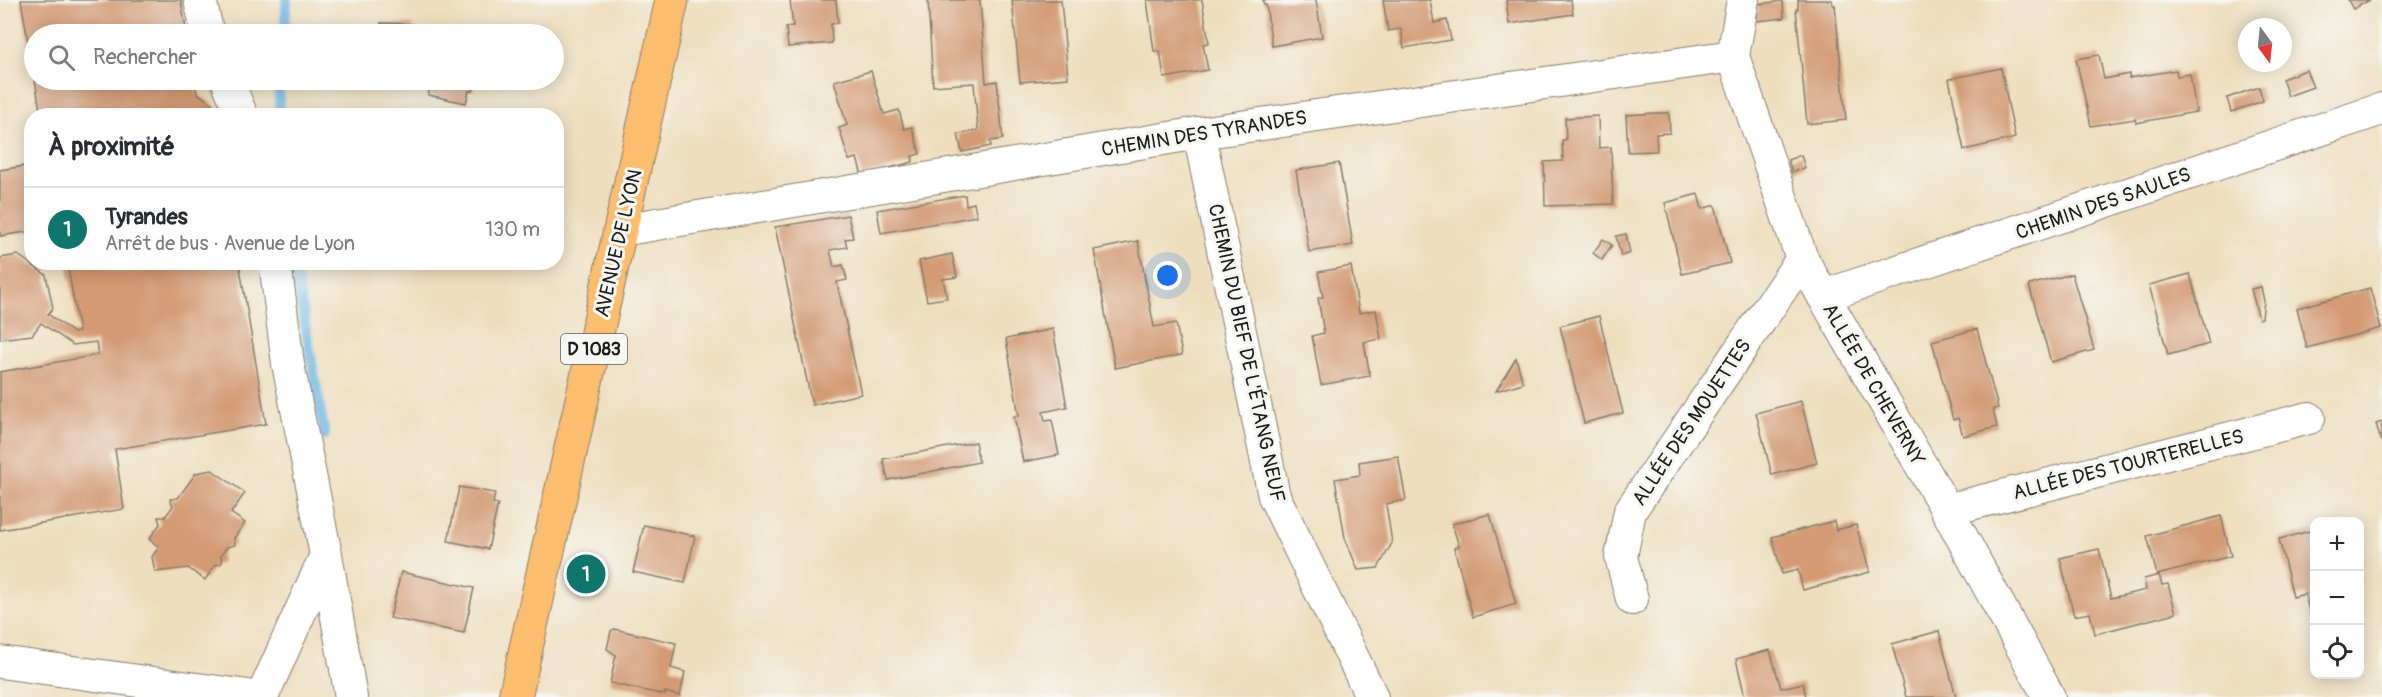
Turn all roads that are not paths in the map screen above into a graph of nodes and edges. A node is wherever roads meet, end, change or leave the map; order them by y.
1 (200, 0) edge
2 (672, 0) edge
3 (1743, 0) edge
4 (205, 24) edge
5 (1733, 56) junction
6 (231, 90) edge
7 (239, 108) edge
8 (2382, 109) edge
9 (1199, 133) junction
10 (621, 230) junction
11 (1802, 259) junction
12 (276, 270) edge
13 (1823, 296) junction
14 (2309, 418) dead end
15 (1947, 510) junction
16 (326, 555) junction
17 (1632, 598) dead end
18 (0, 662) edge
19 (256, 697) edge
20 (262, 697) edge
21 (351, 697) edge
22 (515, 697) edge
23 (1372, 697) edge
24 (2049, 697) edge

1 - 4 street
2 - 10 main road, AVENUE DE LYON / D 1083
3 - 5 street
5 - 9 street, CHEMIN DES TYRANDES
5 - 11 street, ALLÉE DE CHEVERNY
6 - 7 street
8 - 13 street, CHEMIN DES SAULES
9 - 10 street, CHEMIN DES TYRANDES
9 - 23 street, CHEMIN DU BIEF DE L'ÉTANG NEUF
10 - 22 main road, AVENUE DE LYON / D 1083
11 - 13 street, ALLÉE DE CHEVERNY
11 - 17 street, ALLÉE DES MOUETTES
12 - 16 street
13 - 15 street, ALLÉE DE CHEVERNY
14 - 15 street, ALLÉE DES TOURTERELLES
15 - 24 street, ALLÉE DE CHEVERNY
16 - 20 street
16 - 21 street
18 - 19 street

